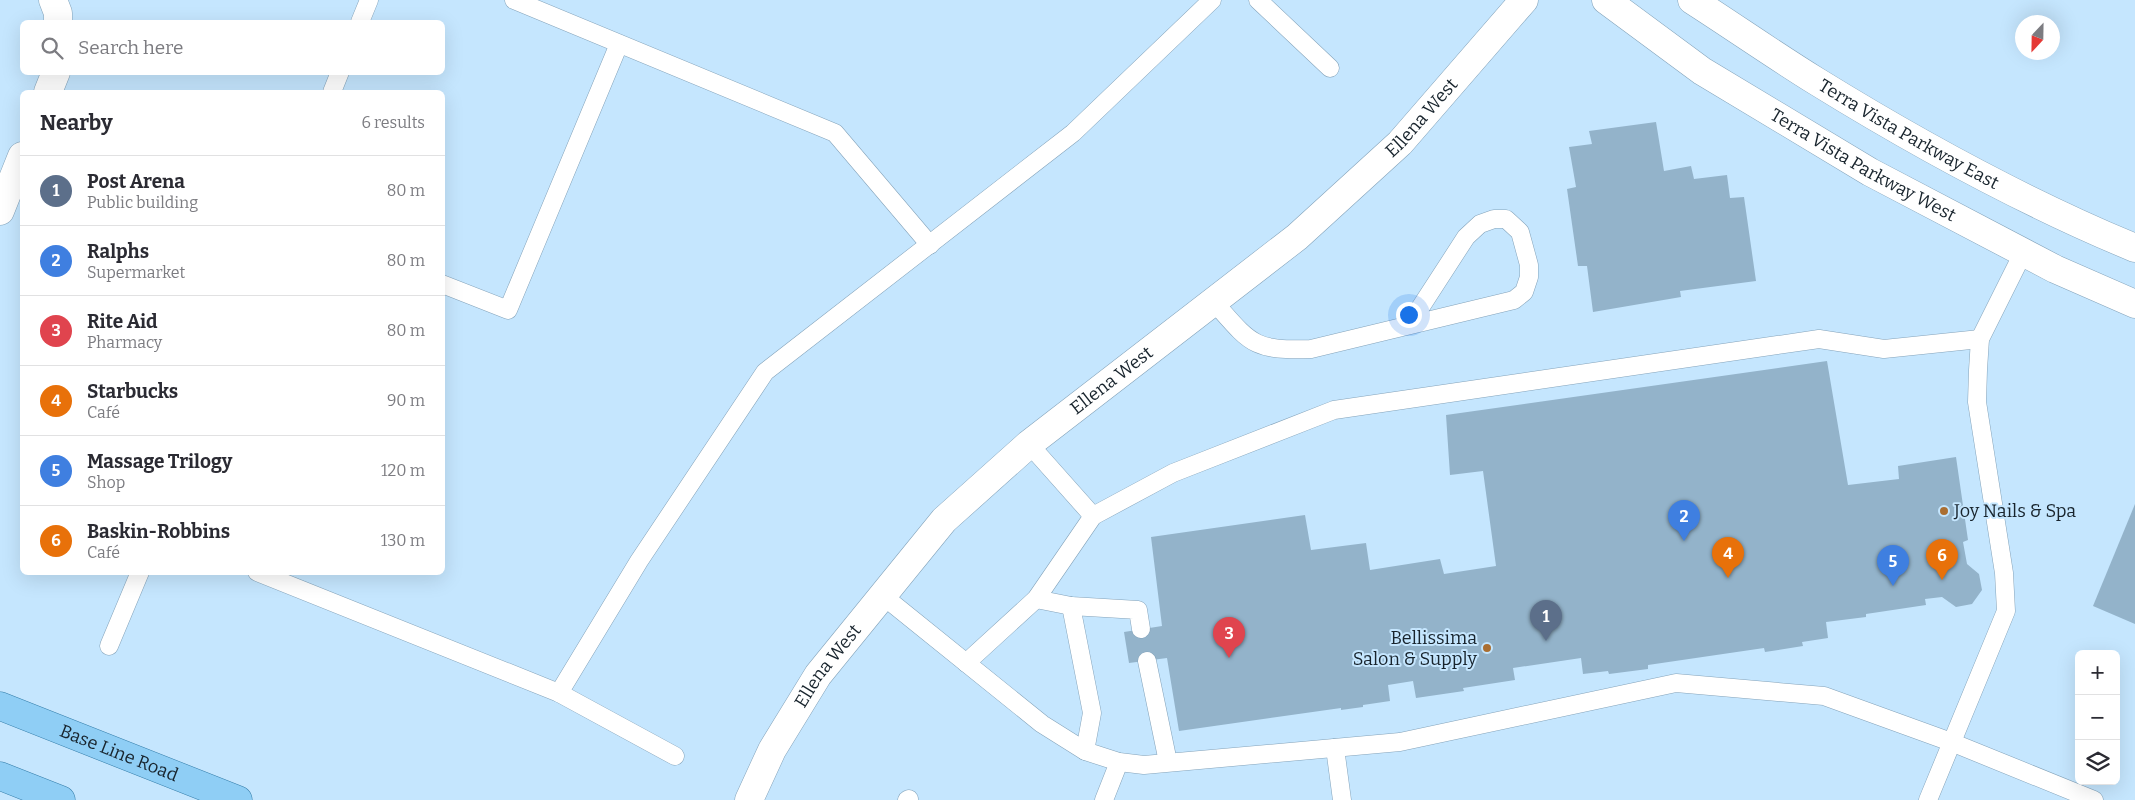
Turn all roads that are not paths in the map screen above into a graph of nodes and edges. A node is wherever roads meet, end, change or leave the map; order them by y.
1 (369, 0) edge
2 (514, 0) edge
3 (1212, 0) edge
4 (1258, 0) edge
5 (1524, 0) edge
6 (1606, 0) edge
7 (1692, 0) edge
8 (361, 20) edge
9 (620, 44) junction
10 (1330, 68) dead end
11 (55, 75) edge
12 (339, 75) edge
13 (49, 90) edge
14 (333, 90) edge
15 (20, 161) edge
16 (0, 211) edge
17 (930, 244) junction
18 (2135, 248) edge
19 (2023, 252) junction
20 (445, 285) edge
21 (1214, 302) junction
22 (2135, 304) edge
23 (1410, 325) junction
24 (1980, 339) junction
25 (1029, 444) junction
26 (1093, 516) junction
27 (139, 575) edge
28 (265, 575) edge
29 (882, 595) junction
30 (1036, 599) junction
31 (1071, 606) junction
32 (1142, 629) dead end
33 (109, 646) dead end
34 (1147, 661) dead end
35 (966, 663) junction
36 (559, 693) junction
37 (0, 706) edge
38 (1951, 742) junction
39 (1335, 748) junction
40 (1085, 751) junction
41 (675, 756) dead end
42 (1119, 762) junction
43 (1168, 762) junction
44 (0, 776) edge
45 (61, 800) edge
46 (238, 800) edge
47 (749, 800) edge
48 (1104, 800) edge
49 (1342, 800) edge
50 (1928, 800) edge
51 (2094, 800) edge

1 - 8 lane
2 - 9 lane
3 - 17 lane
4 - 10 lane
5 - 21 street, Ellena West
6 - 19 street, Terra Vista Parkway West
7 - 18 street, Terra Vista Parkway East
9 - 17 lane
9 - 20 lane
11 - 13 street
12 - 14 lane
15 - 16 street
17 - 36 lane
19 - 22 street, Terra Vista Parkway West
19 - 24 lane
21 - 23 lane
21 - 25 street, Ellena West
23 - 23 lane
24 - 26 lane
24 - 38 lane
25 - 26 lane
25 - 29 street, Ellena West
26 - 30 lane
27 - 33 lane
28 - 36 lane
29 - 35 lane
29 - 47 street, Ellena West
30 - 31 lane
30 - 35 lane
31 - 32 lane
31 - 40 lane
34 - 43 lane
35 - 40 lane
36 - 41 lane
37 - 46 main road, Base Line Road
38 - 39 lane
38 - 50 lane
38 - 51 lane
39 - 43 lane
39 - 49 lane
40 - 42 lane
42 - 43 lane
42 - 48 lane
44 - 45 main road

